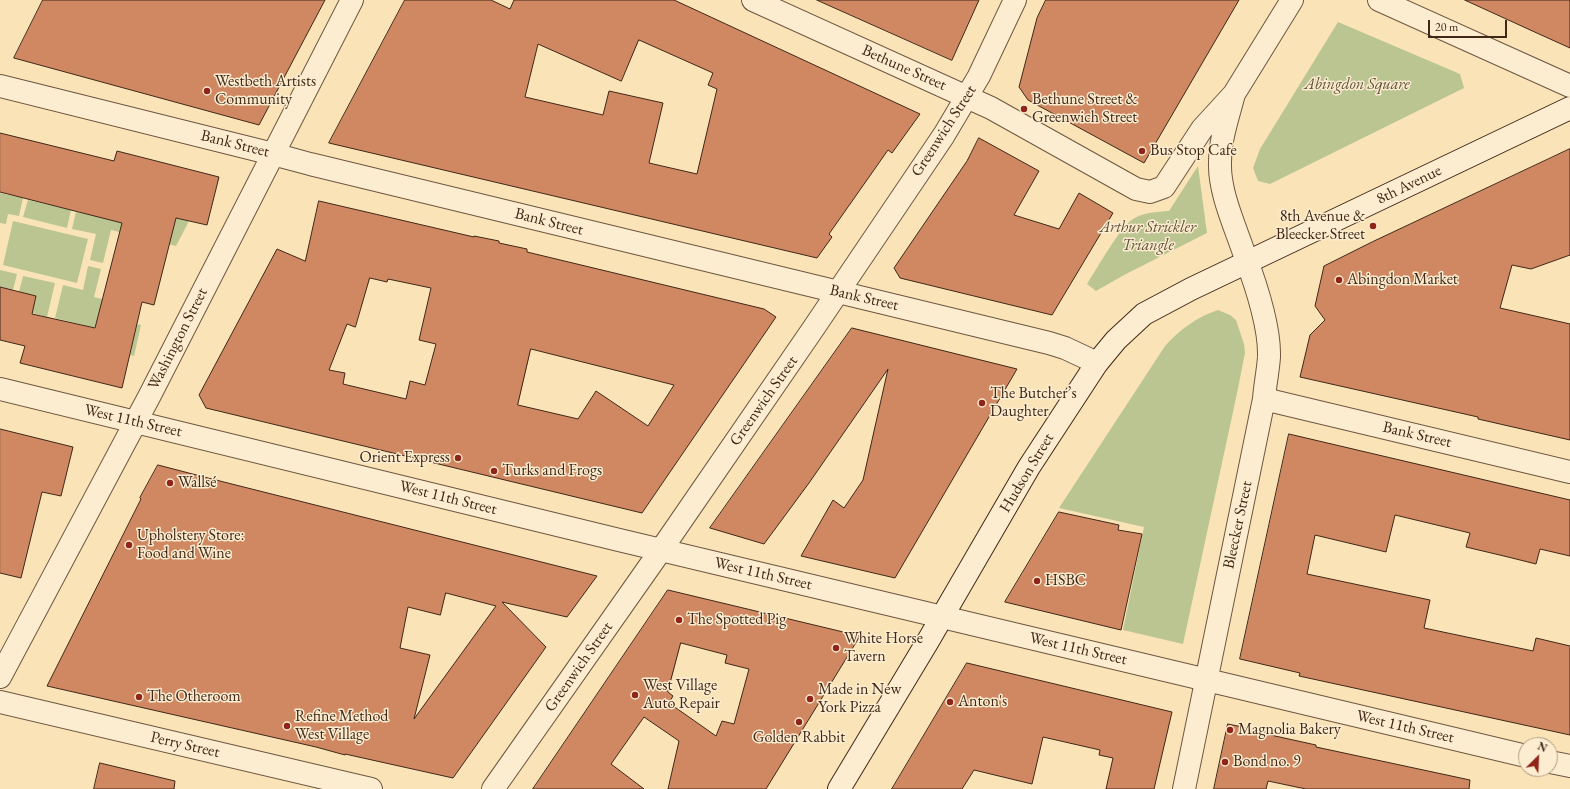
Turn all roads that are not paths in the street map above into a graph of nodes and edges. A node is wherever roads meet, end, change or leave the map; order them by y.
1 (352, 0) edge
2 (753, 0) edge
3 (1015, 0) edge
4 (1292, 0) edge
5 (1379, 0) edge
6 (0, 86) edge
7 (1570, 86) edge
8 (1234, 94) junction
9 (968, 97) junction
10 (1570, 108) edge
11 (273, 154) junction
12 (1247, 262) junction
13 (838, 292) junction
14 (1097, 363) junction
15 (0, 389) edge
16 (1264, 399) junction
17 (135, 422) junction
18 (1570, 472) edge
19 (661, 550) junction
20 (941, 617) junction
21 (0, 677) edge
22 (1206, 680) junction
23 (0, 702) edge
24 (1518, 754) edge
25 (1558, 764) edge
26 (1570, 766) edge
27 (371, 789) edge
28 (493, 789) edge
29 (839, 789) edge
30 (1184, 789) edge

1 - 11 street, Washington Street
2 - 9 street, Bethune Street
3 - 9 street, Greenwich Street
4 - 8 street
5 - 7 street
6 - 11 street, Bank Street
8 - 9 street, Bethune Street
8 - 12 street
9 - 13 street, Greenwich Street
10 - 12 street, 8th Avenue
11 - 13 street, Bank Street
11 - 17 street, Washington Street
12 - 14 street, Hudson Street
12 - 16 street, Bleecker Street
13 - 14 street, Bank Street
13 - 19 street, Greenwich Street
14 - 20 street, Hudson Street
15 - 17 street, West 11th Street
16 - 18 street, Bank Street
16 - 22 street, Bleecker Street
17 - 19 street, West 11th Street
17 - 21 street, Washington Street
19 - 20 street, West 11th Street
19 - 28 street, Greenwich Street
20 - 22 street, West 11th Street
20 - 29 street, Hudson Street
22 - 24 street, West 11th Street
22 - 30 street, Bleecker Street
23 - 27 street, Perry Street
25 - 26 street

